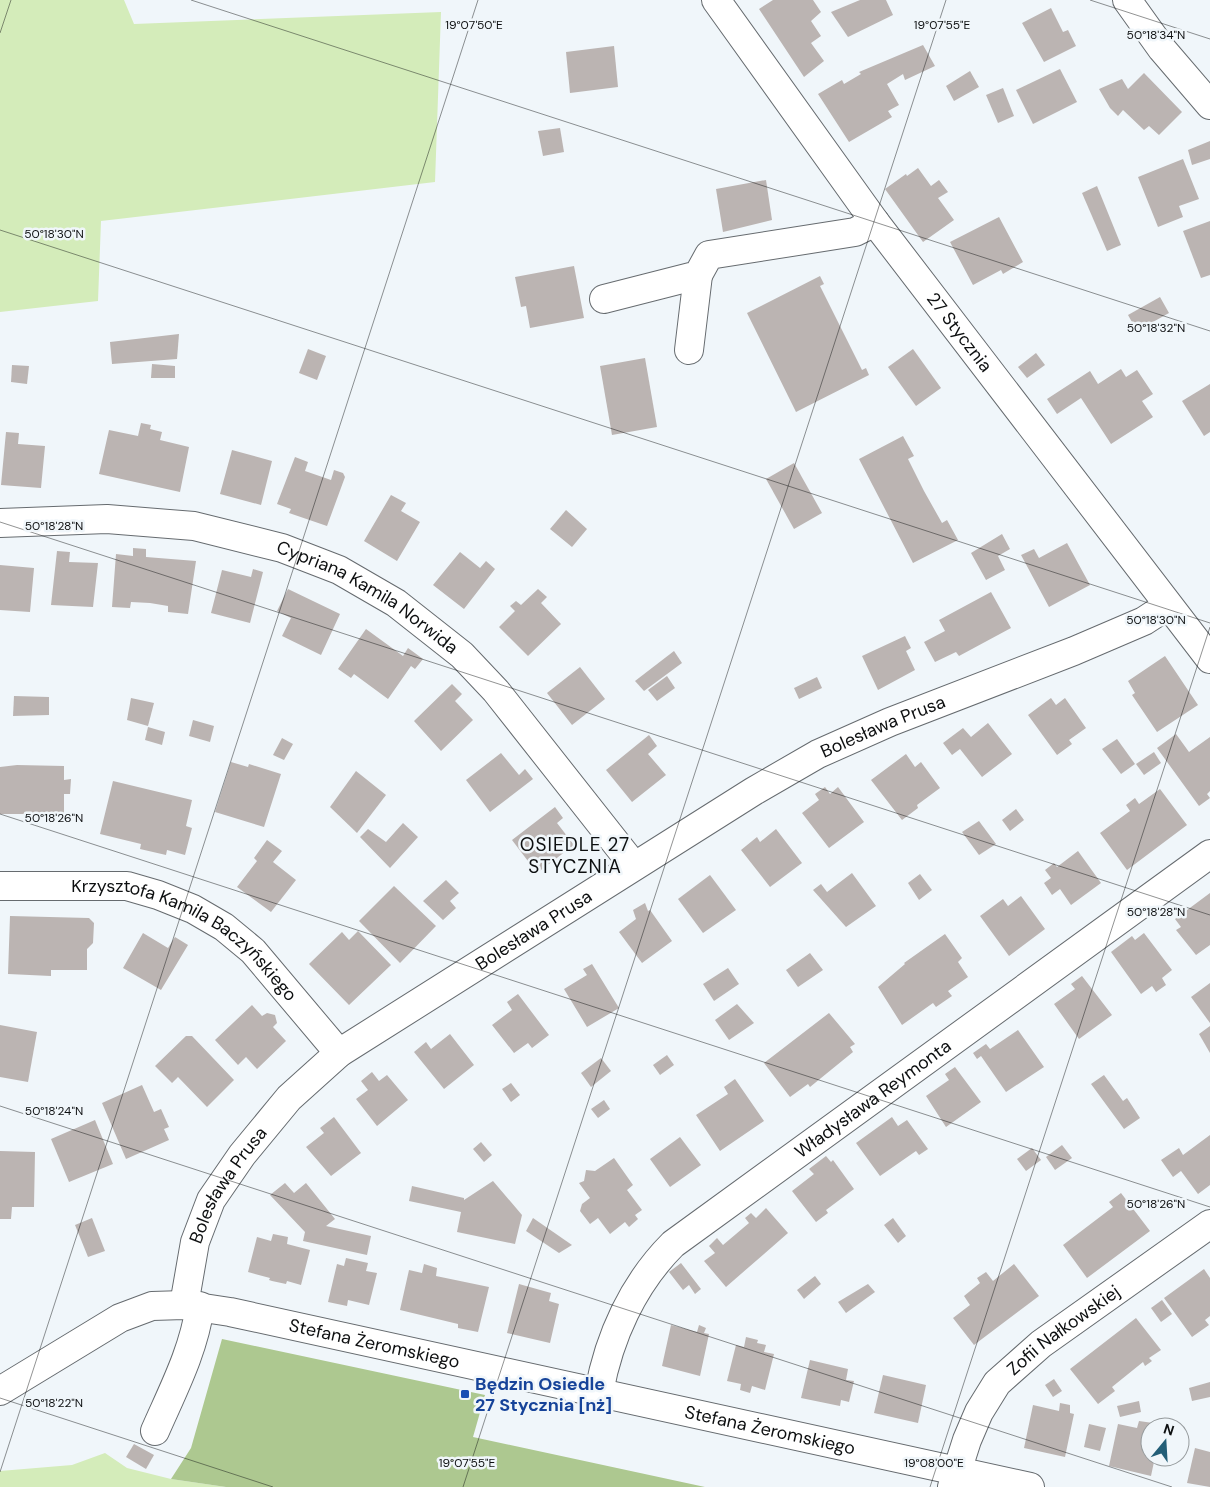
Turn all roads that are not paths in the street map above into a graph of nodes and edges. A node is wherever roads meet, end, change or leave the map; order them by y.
1 (716, 0) edge
2 (1127, 0) edge
3 (1210, 105) edge
4 (875, 222) junction
5 (698, 275) junction
6 (604, 299) dead end
7 (689, 350) dead end
8 (0, 522) edge
9 (1167, 606) junction
10 (1210, 659) edge
11 (1210, 854) edge
12 (634, 866) junction
13 (0, 886) edge
14 (339, 1053) junction
15 (1206, 1234) edge
16 (192, 1306) junction
17 (0, 1391) edge
18 (598, 1392) junction
19 (155, 1431) dead end
20 (955, 1479) edge
21 (1030, 1487) edge

1 - 4 street, 27 Stycznia
2 - 3 street
4 - 5 street
4 - 9 street, 27 Stycznia
5 - 6 street
5 - 7 street
8 - 12 street, Cypriana Kamila Norwida
9 - 10 street, 27 Stycznia
9 - 12 street, Bolesława Prusa
11 - 18 street, Władysława Reymonta
12 - 14 street, Bolesława Prusa
13 - 14 street, Krzysztofa Kamila Baczyńskiego
14 - 16 street, Bolesława Prusa
15 - 20 street, Zofii Nałkowskiej
16 - 17 street, Stefana Żeromskiego
16 - 18 street, Stefana Żeromskiego
16 - 19 street, Bolesława Prusa
18 - 20 street, Stefana Żeromskiego
20 - 21 street, Stefana Żeromskiego

